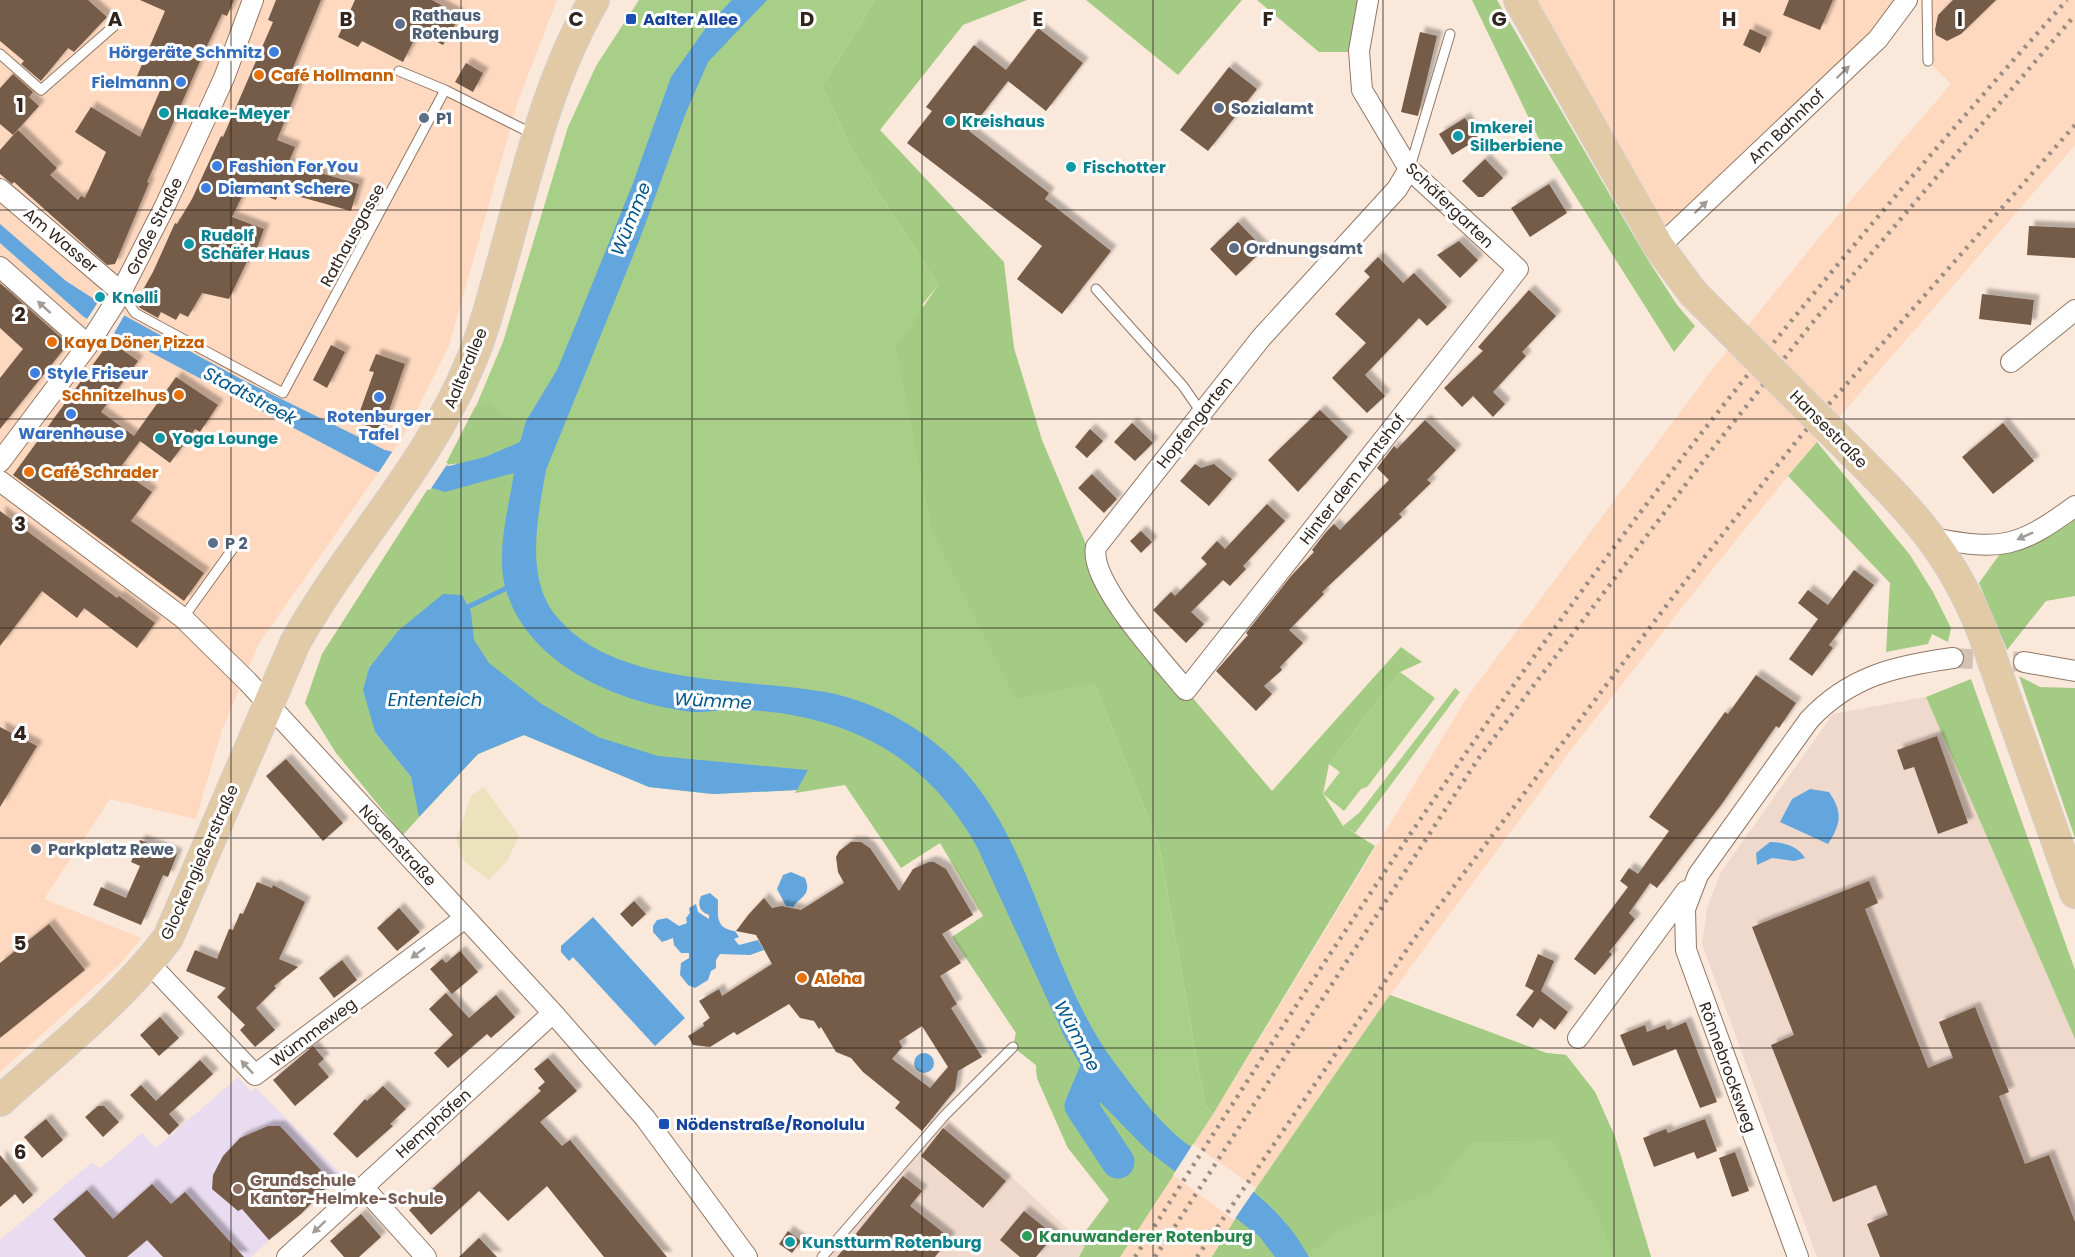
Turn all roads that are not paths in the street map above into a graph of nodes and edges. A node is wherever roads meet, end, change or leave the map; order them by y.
1 (253, 0) edge
2 (594, 0) edge
3 (1368, 0) edge
4 (1519, 0) edge
5 (1907, 0) edge
6 (1927, 0) edge
7 (114, 26) dead end
8 (1450, 34) dead end
9 (0, 54) edge
10 (1928, 61) dead end
11 (399, 72) dead end
12 (445, 90) junction
13 (537, 137) junction
14 (1409, 169) junction
15 (0, 189) edge
16 (1659, 247) junction
17 (0, 267) edge
18 (1518, 269) joint
19 (1096, 289) dead end
20 (120, 295) junction
21 (2075, 310) edge
22 (92, 339) junction
23 (2011, 362) dead end
24 (1201, 412) junction
25 (0, 462) edge
26 (0, 481) edge
27 (2075, 506) edge
28 (1933, 538) junction
29 (234, 547) dead end
30 (183, 618) junction
31 (1953, 658) tunnel mouth
32 (2024, 662) tunnel mouth
33 (2075, 671) edge
34 (1186, 690) joint
35 (268, 704) junction
36 (1698, 875) junction
37 (2075, 893) edge
38 (465, 918) junction
39 (149, 963) junction
40 (553, 1013) junction
41 (1578, 1038) dead end
42 (1013, 1047) dead end
43 (0, 1101) edge
44 (357, 1192) junction
45 (287, 1257) edge
46 (426, 1257) edge
47 (747, 1257) edge
48 (822, 1257) edge
49 (1798, 1257) edge

1 - 20 street, Große Straße
2 - 13 main road, Aalterallee
3 - 14 street, Schäfergarten
4 - 16 main road, Hansestraße
16 -> 5 street, Am Bahnhof
6 - 10 lane
7 - 9 lane
8 - 14 lane
11 - 12 lane
12 - 13 lane
12 - 20 lane, Rathausgasse
13 - 35 main road, Aalterallee
14 - 18 street, Schäfergarten
14 - 24 street, Hopfengarten
15 - 20 street, Am Wasser
16 - 28 main road, Hansestraße, bridge
22 -> 17 street
18 - 34 street, Hinter dem Amtshof
19 - 24 lane
20 - 22 street, Große Straße
21 - 23 street
22 - 25 street, Große Straße
24 - 34 street, Hopfengarten
26 - 30 street, Nödenstraße
27 -> 28 street
28 - 37 main road, Hansestraße, bridge
29 - 30 lane
30 - 35 street, Nödenstraße
31 - 36 street, Rönnebrocksweg
32 - 33 street
35 - 38 street, Nödenstraße
35 - 39 main road, Glockengießerstraße
36 - 41 street, Rönnebrocksweg
36 - 49 street, Rönnebrocksweg
38 -> 39 street, Wümmeweg
38 - 40 street, Nödenstraße
39 - 43 main road, Glockengießerstraße
40 - 44 street, Hemphöfen
40 - 47 street, Nödenstraße
42 - 48 lane
44 -> 45 street, Hemphöfen
44 - 46 street

